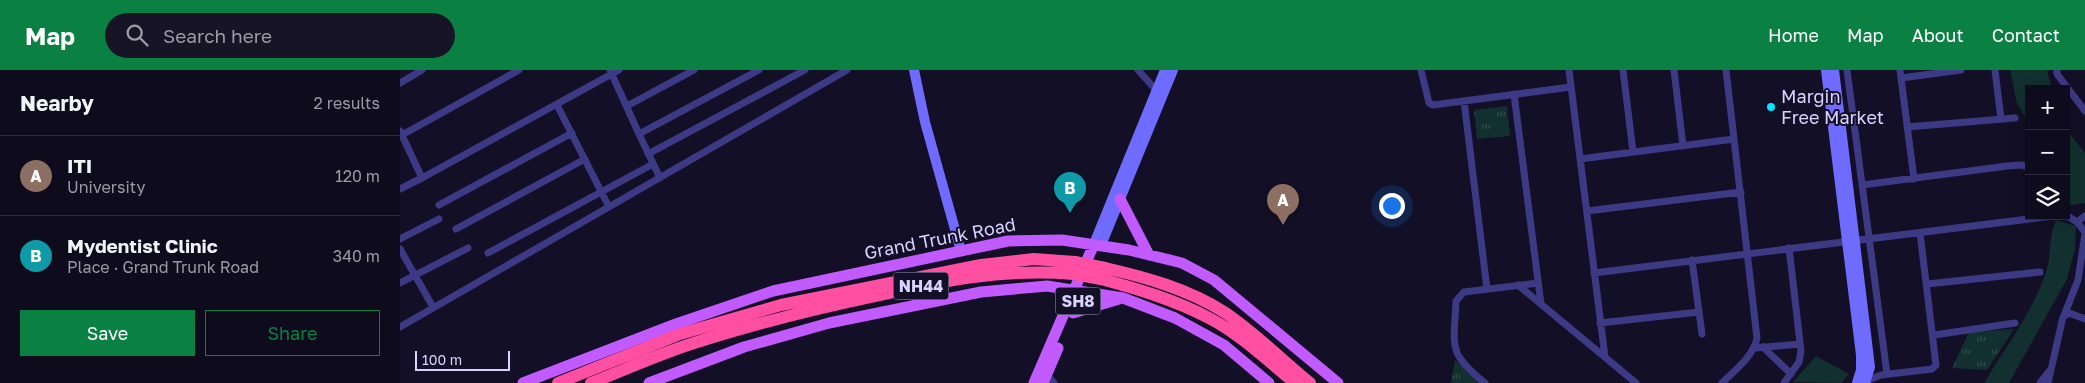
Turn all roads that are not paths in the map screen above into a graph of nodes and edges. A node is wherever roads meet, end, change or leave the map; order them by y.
1 (424, 70) edge
2 (519, 70) edge
3 (619, 70) edge
4 (694, 70) edge
5 (758, 70) edge
6 (805, 70) edge
7 (847, 70) edge
8 (914, 70) edge
9 (1138, 70) edge
10 (1165, 70) edge
11 (1173, 70) edge
12 (1421, 70) edge
13 (1569, 70) edge
14 (1623, 70) edge
15 (1674, 70) edge
16 (1726, 70) edge
17 (1826, 70) edge
18 (1834, 70) edge
19 (1847, 70) edge
20 (1900, 70) edge
21 (1961, 70) edge
22 (1996, 70) edge
23 (2057, 70) edge
24 (611, 72) edge
25 (1901, 78) junction
26 (400, 83) edge
27 (1571, 87) junction
28 (1156, 90) junction
29 (1514, 94) junction
30 (1464, 101) junction
31 (2082, 102) edge
32 (557, 105) junction
33 (626, 106) junction
34 (2085, 110) edge
35 (1151, 113) junction
36 (2015, 118) dead end
37 (2002, 119) junction
38 (1907, 127) junction
39 (401, 133) edge
40 (572, 133) junction
41 (639, 134) junction
42 (1734, 139) junction
43 (1683, 146) junction
44 (1633, 152) junction
45 (648, 154) junction
46 (584, 159) junction
47 (1580, 159) junction
48 (653, 164) junction
49 (2025, 167) edge
50 (422, 178) junction
51 (660, 178) junction
52 (1914, 179) junction
53 (1862, 186) junction
54 (1845, 188) junction
55 (400, 190) edge
56 (600, 192) junction
57 (1741, 192) junction
58 (1117, 198) junction
59 (439, 205) dead end
60 (609, 207) junction
61 (1587, 211) junction
62 (2085, 216) edge
63 (2070, 218) edge
64 (439, 219) dead end
65 (2025, 219) edge
66 (2077, 222) junction
67 (456, 229) dead end
68 (1920, 232) junction
69 (2085, 233) edge
70 (400, 239) edge
71 (1868, 239) junction
72 (1851, 241) junction
73 (1097, 244) junction
74 (468, 248) dead end
75 (1789, 248) junction
76 (400, 249) edge
77 (961, 251) junction
78 (488, 252) dead end
79 (1749, 253) junction
80 (1149, 255) junction
81 (1692, 260) junction
82 (1074, 268) junction
83 (2040, 272) dead end
84 (1103, 273) junction
85 (1594, 273) junction
86 (415, 276) junction
87 (400, 283) edge
88 (1538, 283) junction
89 (1927, 284) junction
90 (1518, 285) junction
91 (1487, 289) junction
92 (1079, 290) junction
93 (1123, 298) junction
94 (1541, 304) junction
95 (433, 307) junction
96 (1699, 312) junction
97 (1073, 313) junction
98 (2065, 313) junction
99 (2085, 319) edge
100 (1600, 323) junction
101 (2015, 323) dead end
102 (400, 327) edge
103 (678, 329) junction
104 (1702, 334) dead end
105 (1934, 335) junction
106 (1800, 344) junction
107 (1759, 347) junction
108 (1605, 357) junction
109 (2052, 368) junction
110 (1791, 374) junction
111 (1887, 374) junction
112 (1048, 380) edge
113 (1863, 381) edge
114 (523, 383) edge
115 (558, 383) edge
116 (591, 383) edge
117 (649, 383) edge
118 (1034, 383) edge
119 (1269, 383) edge
120 (1294, 383) edge
121 (1310, 383) edge
122 (1338, 383) edge
123 (1485, 383) edge
124 (1636, 383) edge
125 (1722, 383) edge
126 (1784, 383) edge
127 (2040, 383) edge
128 (2048, 383) edge

1 - 26 street
2 - 39 street
3 - 24 street
4 - 33 street
5 - 41 street
6 - 45 street
7 - 51 street
8 - 77 street
9 - 28 street
10 - 28 street
11 - 35 street
12 - 30 street
13 - 27 street
14 - 44 street
15 - 43 street
16 - 42 street
17 - 54 street
18 - 54 street
19 - 53 street
20 - 25 street
21 - 25 street
22 - 37 street
23 - 31 street
24 - 32 street
24 - 33 street
25 - 38 street
27 - 29 street
27 - 47 street
28 - 35 street
29 - 30 street
29 - 88 street
30 - 91 street
31 - 34 street
32 - 40 street
32 - 50 street
33 - 41 street
35 - 58 street
36 - 37 street
37 - 38 street
38 - 52 street
39 - 50 street
40 - 46 street
40 - 59 street
41 - 45 street
42 - 43 street
42 - 57 street
43 - 44 street
44 - 47 street
45 - 48 street
46 - 56 street
46 - 67 street
47 - 61 street
48 - 51 street
48 - 56 street
49 - 52 street
50 - 55 street
51 - 60 street
52 - 53 street
53 - 71 street
54 - 72 street
56 - 60 street
56 - 78 street
57 - 61 street
57 - 79 street
58 - 73 street
58 - 80 main road
60 - 95 street
61 - 85 street
62 - 66 street
63 - 66 street
64 - 70 street
65 - 68 street
66 - 69 street
68 - 71 street
68 - 89 street
69 - 98 street
71 - 72 street
71 - 111 street
72 - 75 street
72 - 113 street
73 - 77 main road, Grand Trunk Road
73 - 80 main road, Grand Trunk Road
73 - 92 main road, SH8
74 - 86 street
75 - 79 street
75 - 106 street
76 - 86 street
77 - 103 main road, Grand Trunk Road
79 - 81 street
79 - 107 street
80 - 122 main road, Grand Trunk Road
81 - 85 street
81 - 96 street
82 - 84 highway, NH44, bridge
82 - 103 highway, NH44
82 - 116 highway, NH44
83 - 89 street
84 - 120 highway, NH44
84 - 121 highway, NH44
85 - 100 street
86 - 87 street
86 - 95 street
88 - 90 street
88 - 94 street
89 - 105 street
90 - 91 street
90 - 94 street
91 - 123 street
92 - 93 main road
92 - 97 main road, SH8
92 - 117 main road
92 - 118 main road, SH8
93 - 97 main road
93 - 119 main road
94 - 108 street
95 - 102 street
96 - 100 street
96 - 104 street
97 - 112 main road, SH8
98 - 99 street
98 - 109 street
100 - 108 street
101 - 105 street
103 - 114 main road, Grand Trunk Road
103 - 115 highway, Grand Trunk Road / NH44
105 - 111 street
106 - 107 street
106 - 110 street
107 - 110 street
107 - 125 street
108 - 124 street
109 - 127 street
109 - 128 street
110 - 126 street
111 - 113 street

